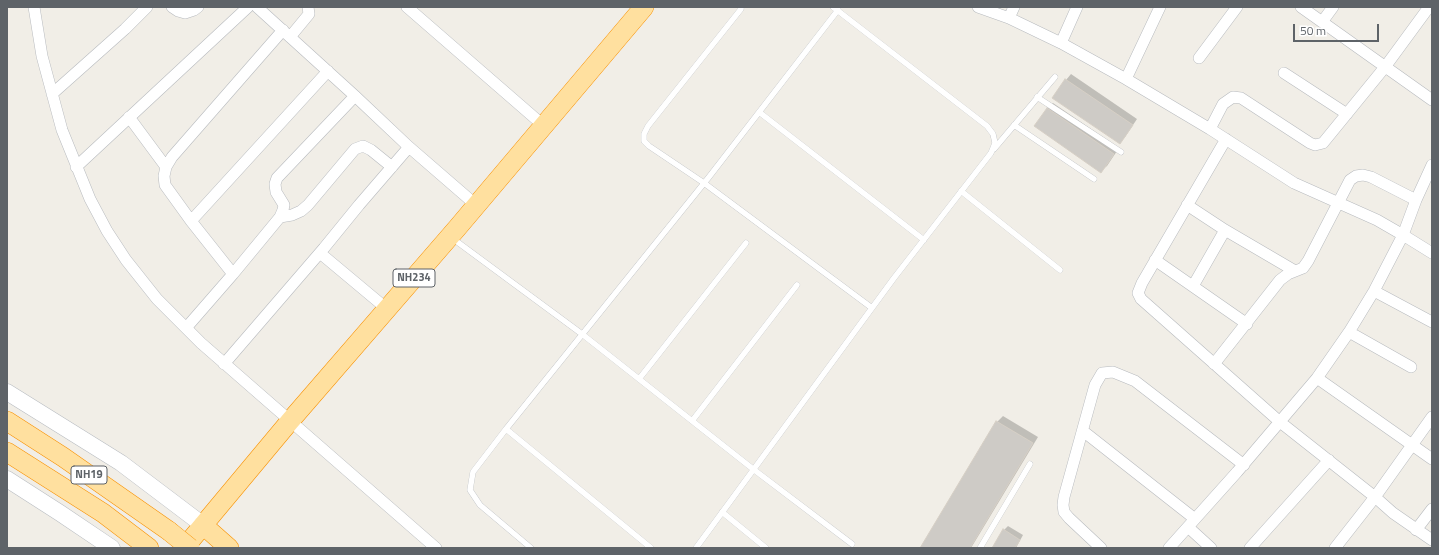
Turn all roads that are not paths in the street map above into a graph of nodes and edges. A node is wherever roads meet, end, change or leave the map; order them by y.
1 (34, 7) edge
2 (148, 7) edge
3 (172, 7) edge
4 (198, 7) edge
5 (248, 7) edge
6 (257, 7) edge
7 (308, 7) edge
8 (407, 7) edge
9 (644, 7) edge
10 (978, 7) edge
11 (1014, 7) edge
12 (1077, 7) edge
13 (1160, 7) edge
14 (1237, 7) edge
15 (1301, 7) edge
16 (1333, 7) edge
17 (741, 9) dead end
18 (835, 9) edge
19 (1429, 12) edge
20 (1009, 18) junction
21 (1322, 22) junction
22 (287, 33) junction
23 (1061, 43) junction
24 (1199, 58) dead end
25 (1385, 67) junction
26 (328, 71) junction
27 (1284, 73) dead end
28 (1055, 77) dead end
29 (1126, 79) junction
30 (52, 94) junction
31 (355, 96) junction
32 (1037, 97) junction
33 (1432, 100) edge
34 (759, 112) junction
35 (1347, 114) junction
36 (129, 117) junction
37 (1014, 125) junction
38 (544, 126) junction
39 (1210, 129) junction
40 (1226, 139) junction
41 (409, 147) junction
42 (1121, 152) dead end
43 (991, 153) junction
44 (1432, 165) edge
45 (166, 166) junction
46 (76, 167) junction
47 (392, 167) junction
48 (1094, 179) dead end
49 (704, 183) junction
50 (961, 191) junction
51 (1416, 200) junction
52 (1338, 203) junction
53 (476, 205) junction
54 (1187, 205) junction
55 (280, 216) junction
56 (191, 221) junction
57 (1225, 230) junction
58 (1403, 235) junction
59 (450, 237) junction
60 (924, 240) junction
61 (746, 243) dead end
62 (320, 253) junction
63 (1432, 253) edge
64 (1155, 260) junction
65 (1060, 270) dead end
66 (1295, 271) junction
67 (233, 274) junction
68 (797, 285) dead end
69 (1193, 286) junction
70 (1374, 291) junction
71 (872, 308) junction
72 (387, 309) junction
73 (1432, 322) edge
74 (1247, 324) junction
75 (186, 328) junction
76 (1349, 332) junction
77 (582, 334) junction
78 (224, 364) junction
79 (1214, 364) junction
80 (1411, 367) dead end
81 (1317, 378) junction
82 (639, 379) junction
83 (7, 392) edge
84 (1432, 417) edge
85 (7, 421) edge
86 (290, 421) junction
87 (692, 421) junction
88 (1280, 422) junction
89 (506, 429) junction
90 (1083, 431) junction
91 (1412, 446) junction
92 (7, 452) edge
93 (1432, 459) edge
94 (1329, 460) junction
95 (1030, 464) dead end
96 (1244, 464) junction
97 (753, 469) junction
98 (7, 479) edge
99 (1375, 497) junction
100 (1432, 509) edge
101 (722, 512) junction
102 (1192, 523) junction
103 (203, 525) junction
104 (1416, 530) junction
105 (1432, 540) edge
106 (852, 544) dead end
107 (112, 548) edge
108 (149, 548) edge
109 (184, 548) edge
110 (190, 548) edge
111 (229, 548) edge
112 (436, 548) edge
113 (531, 548) edge
114 (651, 548) edge
115 (696, 548) edge
116 (766, 548) edge
117 (980, 548) edge
118 (1101, 548) edge
119 (1169, 548) edge
120 (1211, 548) edge
121 (1250, 548) edge
122 (1335, 548) edge

1 - 30 street
2 - 30 street
3 - 4 street
5 - 36 street
6 - 22 street
7 - 22 street
8 - 38 street
9 - 38 highway, NH234
10 - 20 street
11 - 20 street
12 - 23 street
13 - 29 street
14 - 24 street
15 - 21 street
16 - 21 street
17 - 49 lane
18 - 34 lane
18 - 43 lane
19 - 25 street
20 - 23 street
21 - 25 street
22 - 26 street
22 - 45 street
23 - 29 street
25 - 33 street
25 - 35 street
26 - 31 street
26 - 56 street
27 - 35 street
28 - 32 lane
29 - 39 street
30 - 46 street
31 - 41 street
31 - 55 street
32 - 37 lane
32 - 42 lane
34 - 49 lane
34 - 60 lane
35 - 39 street
36 - 45 street
36 - 46 street
37 - 43 lane
37 - 48 lane
38 - 53 highway, NH234
39 - 40 street
40 - 52 street
40 - 54 street
41 - 47 street
41 - 53 street
43 - 50 lane
44 - 51 street
45 - 56 street
46 - 75 street
47 - 55 street
47 - 62 street
49 - 71 lane
49 - 77 lane
50 - 60 lane
50 - 65 lane
51 - 52 street
51 - 58 street
52 - 58 street
52 - 66 street
53 - 59 highway, NH234
54 - 57 street
54 - 64 street
55 - 67 street
56 - 67 street
57 - 66 street
57 - 69 street
58 - 63 street
58 - 70 street
59 - 72 highway, NH234
59 - 77 lane
60 - 71 lane
61 - 82 lane
62 - 72 street
62 - 78 street
64 - 69 street
64 - 79 street
66 - 74 street
67 - 75 street
68 - 87 lane
69 - 74 street
70 - 73 street
70 - 76 street
71 - 97 lane
72 - 86 highway, NH234
74 - 79 street
75 - 78 street
76 - 80 street
76 - 81 street
77 - 82 lane
77 - 89 lane
78 - 86 street
79 - 88 street
81 - 88 street
81 - 91 street
82 - 87 lane
83 - 103 main road
84 - 91 street
85 - 110 highway, NH19, bridge
86 - 103 highway, NH234
86 - 112 street
87 - 97 lane
88 - 94 street
88 - 96 street
89 - 113 lane
89 - 114 lane
90 - 96 street
90 - 102 street
90 - 118 street
91 - 93 street
91 - 99 street
92 - 108 highway, NH19
94 - 99 street
94 - 121 street
95 - 117 lane
96 - 102 street
97 - 101 lane
97 - 106 lane
98 - 107 main road
99 - 104 street
99 - 122 street
100 - 104 street
101 - 115 lane
101 - 116 lane
102 - 119 street
102 - 120 street
103 - 109 highway, NH234
103 - 111 highway
104 - 105 street

